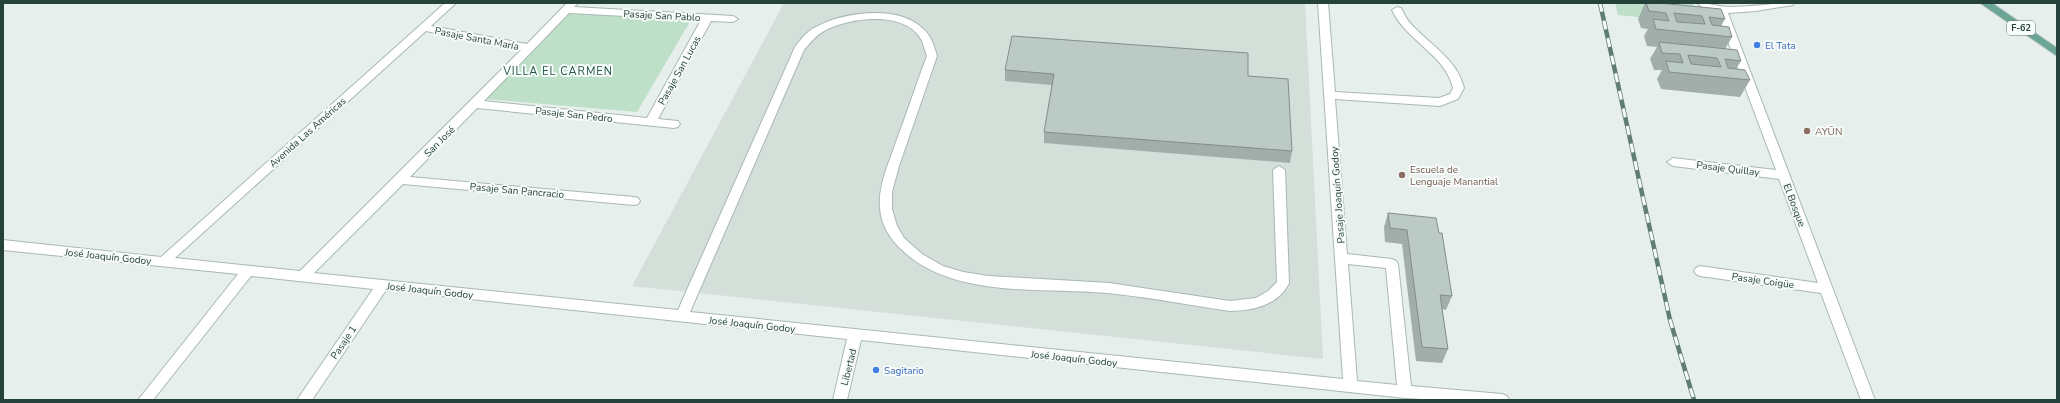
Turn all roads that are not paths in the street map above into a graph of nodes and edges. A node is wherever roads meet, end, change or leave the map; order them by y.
1 (451, 3) edge
2 (1323, 3) edge
3 (1702, 3) edge
4 (1789, 3) edge
5 (1985, 3) edge
6 (570, 6) edge
7 (1397, 10) dead end
8 (1722, 11) junction
9 (707, 18) junction
10 (733, 19) dead end
11 (424, 28) junction
12 (530, 48) junction
13 (2057, 53) edge
14 (1330, 94) junction
15 (475, 104) junction
16 (651, 122) junction
17 (674, 124) dead end
18 (1673, 162) dead end
19 (1279, 170) dead end
20 (1784, 175) junction
21 (400, 180) junction
22 (634, 201) dead end
23 (3, 245) edge
24 (1341, 258) junction
25 (163, 262) junction
26 (248, 270) junction
27 (1700, 271) dead end
28 (302, 277) junction
29 (382, 285) junction
30 (1826, 288) junction
31 (682, 316) junction
32 (856, 334) junction
33 (1350, 386) junction
34 (1405, 392) junction
35 (145, 400) edge
36 (304, 400) edge
37 (840, 400) edge
38 (1502, 400) edge
39 (1868, 400) edge

1 - 11 street, Avenida Las Américas
2 - 14 street, Pasaje Joaquín Godoy
3 - 8 street
4 - 8 street
5 - 13 main road, F-62
6 - 9 street, Pasaje San Pablo
6 - 12 street, San José
7 - 14 street
8 - 20 street, El Bosque
9 - 10 street, Pasaje San Pablo
9 - 16 street, Pasaje San Lucas
11 - 12 street, Pasaje Santa María
11 - 25 street, Avenida Las Américas
12 - 15 street, San José
14 - 24 street, Pasaje Joaquín Godoy
15 - 16 street, Pasaje San Pedro
15 - 21 street, San José
16 - 17 street, Pasaje San Pedro
18 - 20 street, Pasaje Quillay
19 - 31 street
20 - 30 street, El Bosque
21 - 22 street, Pasaje San Pancracio
21 - 28 street, San José
23 - 25 street, José Joaquín Godoy
24 - 33 street, Pasaje Joaquín Godoy
24 - 34 street
25 - 26 street, José Joaquín Godoy
26 - 28 street, José Joaquín Godoy
26 - 35 street
27 - 30 street, Pasaje Coigüe
28 - 29 street, José Joaquín Godoy
29 - 31 street, José Joaquín Godoy
29 - 36 street, Pasaje 1
30 - 39 street, El Bosque
31 - 32 street, José Joaquín Godoy
32 - 33 street, José Joaquín Godoy
32 - 37 street, Libertad
33 - 34 street, José Joaquín Godoy
34 - 38 street, José Joaquín Godoy

